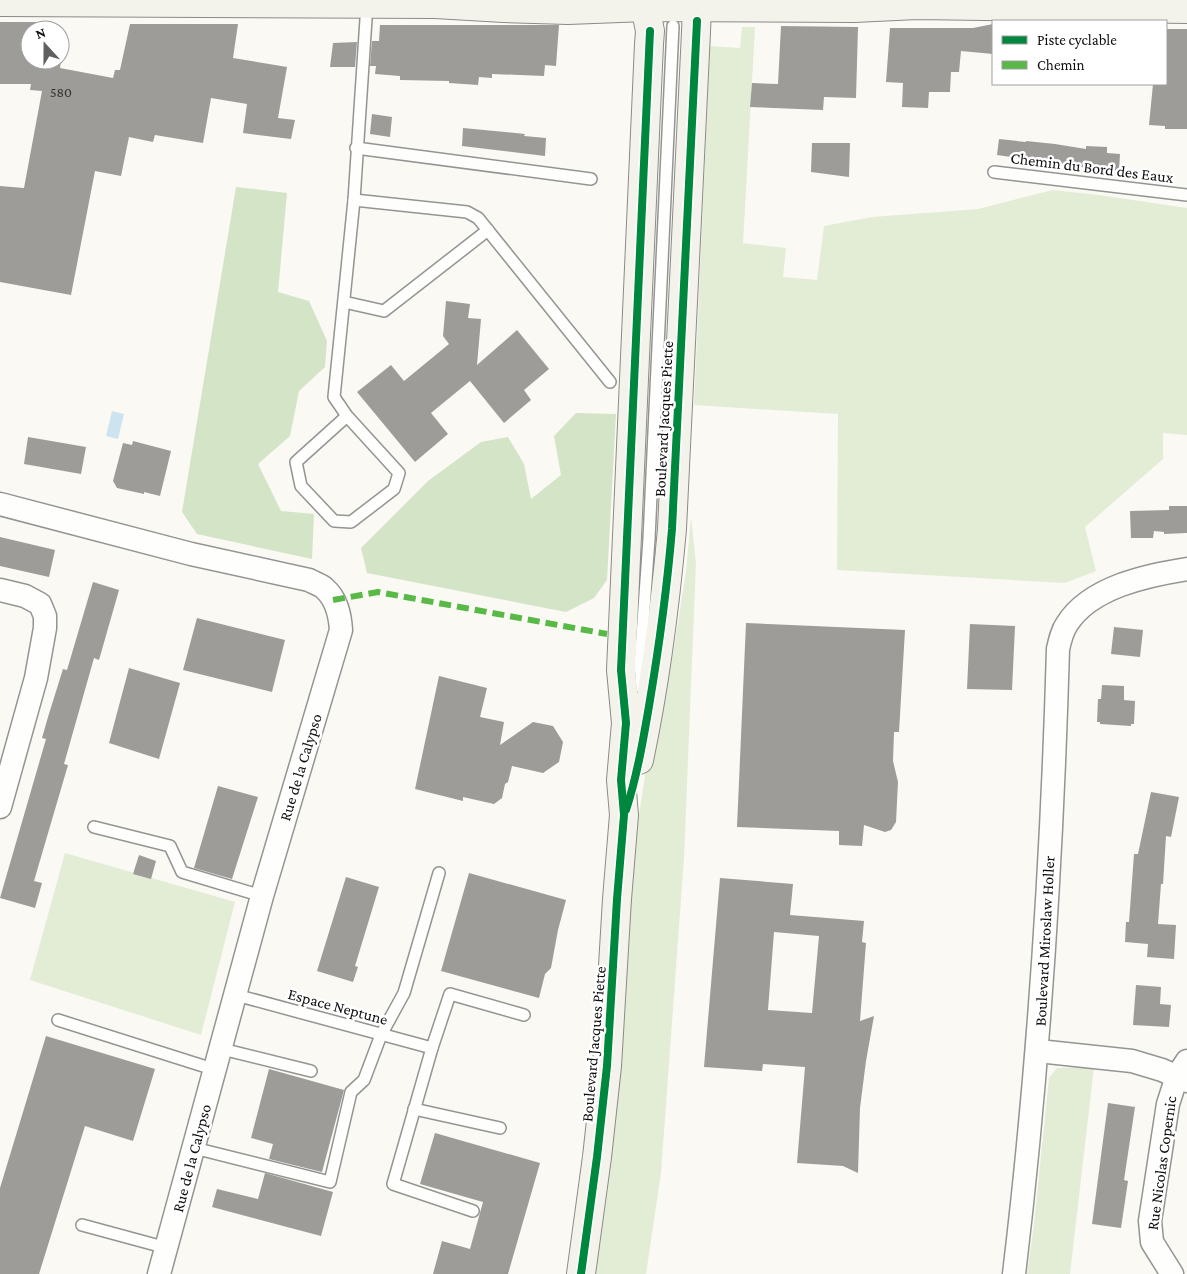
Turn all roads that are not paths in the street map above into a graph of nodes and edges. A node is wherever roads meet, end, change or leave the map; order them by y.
1 (0, 2) edge
2 (220, 2) edge
3 (367, 2) edge
4 (646, 2) edge
5 (701, 2) edge
6 (475, 3) edge
7 (971, 3) edge
8 (1187, 9) edge
9 (673, 26) dead end
10 (356, 148) junction
11 (994, 172) dead end
12 (591, 179) dead end
13 (1187, 195) edge
14 (354, 200) junction
15 (488, 230) junction
16 (344, 302) junction
17 (610, 382) dead end
18 (347, 416) junction
19 (0, 504) edge
20 (1187, 569) edge
21 (0, 590) edge
22 (640, 664) junction
23 (626, 723) junction
24 (640, 753) junction
25 (0, 807) edge
26 (624, 815) junction
27 (94, 827) dead end
28 (439, 873) dead end
29 (262, 896) junction
30 (236, 995) junction
31 (524, 1015) dead end
32 (58, 1020) dead end
33 (381, 1035) junction
34 (222, 1048) junction
35 (432, 1048) junction
36 (1038, 1051) junction
37 (216, 1070) junction
38 (310, 1071) dead end
39 (1184, 1072) edge
40 (414, 1109) junction
41 (500, 1128) dead end
42 (194, 1148) junction
43 (473, 1211) dead end
44 (82, 1225) dead end
45 (167, 1248) junction
46 (159, 1274) edge
47 (581, 1274) edge
48 (1014, 1274) edge
49 (1172, 1274) edge

1 - 2 main road
2 - 3 main road
3 - 6 main road
3 - 10 lane
4 - 5 main road
4 - 6 main road
4 - 23 main road, Boulevard Jacques Piette
5 - 7 main road
5 - 24 main road, Boulevard Jacques Piette
7 - 8 main road
9 - 22 lane
10 - 12 lane
10 - 14 lane
11 - 13 lane, Chemin du Bord des Eaux
14 - 15 lane
14 - 16 lane
15 - 16 lane
15 - 17 lane
16 - 18 lane
18 - 18 lane
19 - 29 street, Rue de la Calypso
20 - 36 street, Boulevard Miroslaw Holler
21 - 25 street
22 - 23 lane
22 - 24 lane
23 - 26 main road, Boulevard Jacques Piette
24 - 26 main road, Boulevard Jacques Piette
26 - 47 main road, Boulevard Jacques Piette
27 - 29 lane
28 - 33 lane
29 - 30 street, Rue de la Calypso
30 - 33 lane, Espace Neptune
30 - 34 street, Rue de la Calypso
31 - 35 lane
32 - 37 lane
33 - 35 lane, Espace Neptune
33 - 42 lane
34 - 37 street, Rue de la Calypso
34 - 38 lane
35 - 40 lane
36 - 39 street
36 - 48 street, Boulevard Miroslaw Holler
37 - 42 street, Rue de la Calypso
39 - 49 street, Rue Nicolas Copernic
40 - 41 lane
40 - 43 lane
42 - 45 street, Rue de la Calypso
44 - 45 lane
45 - 46 street, Rue de la Calypso

